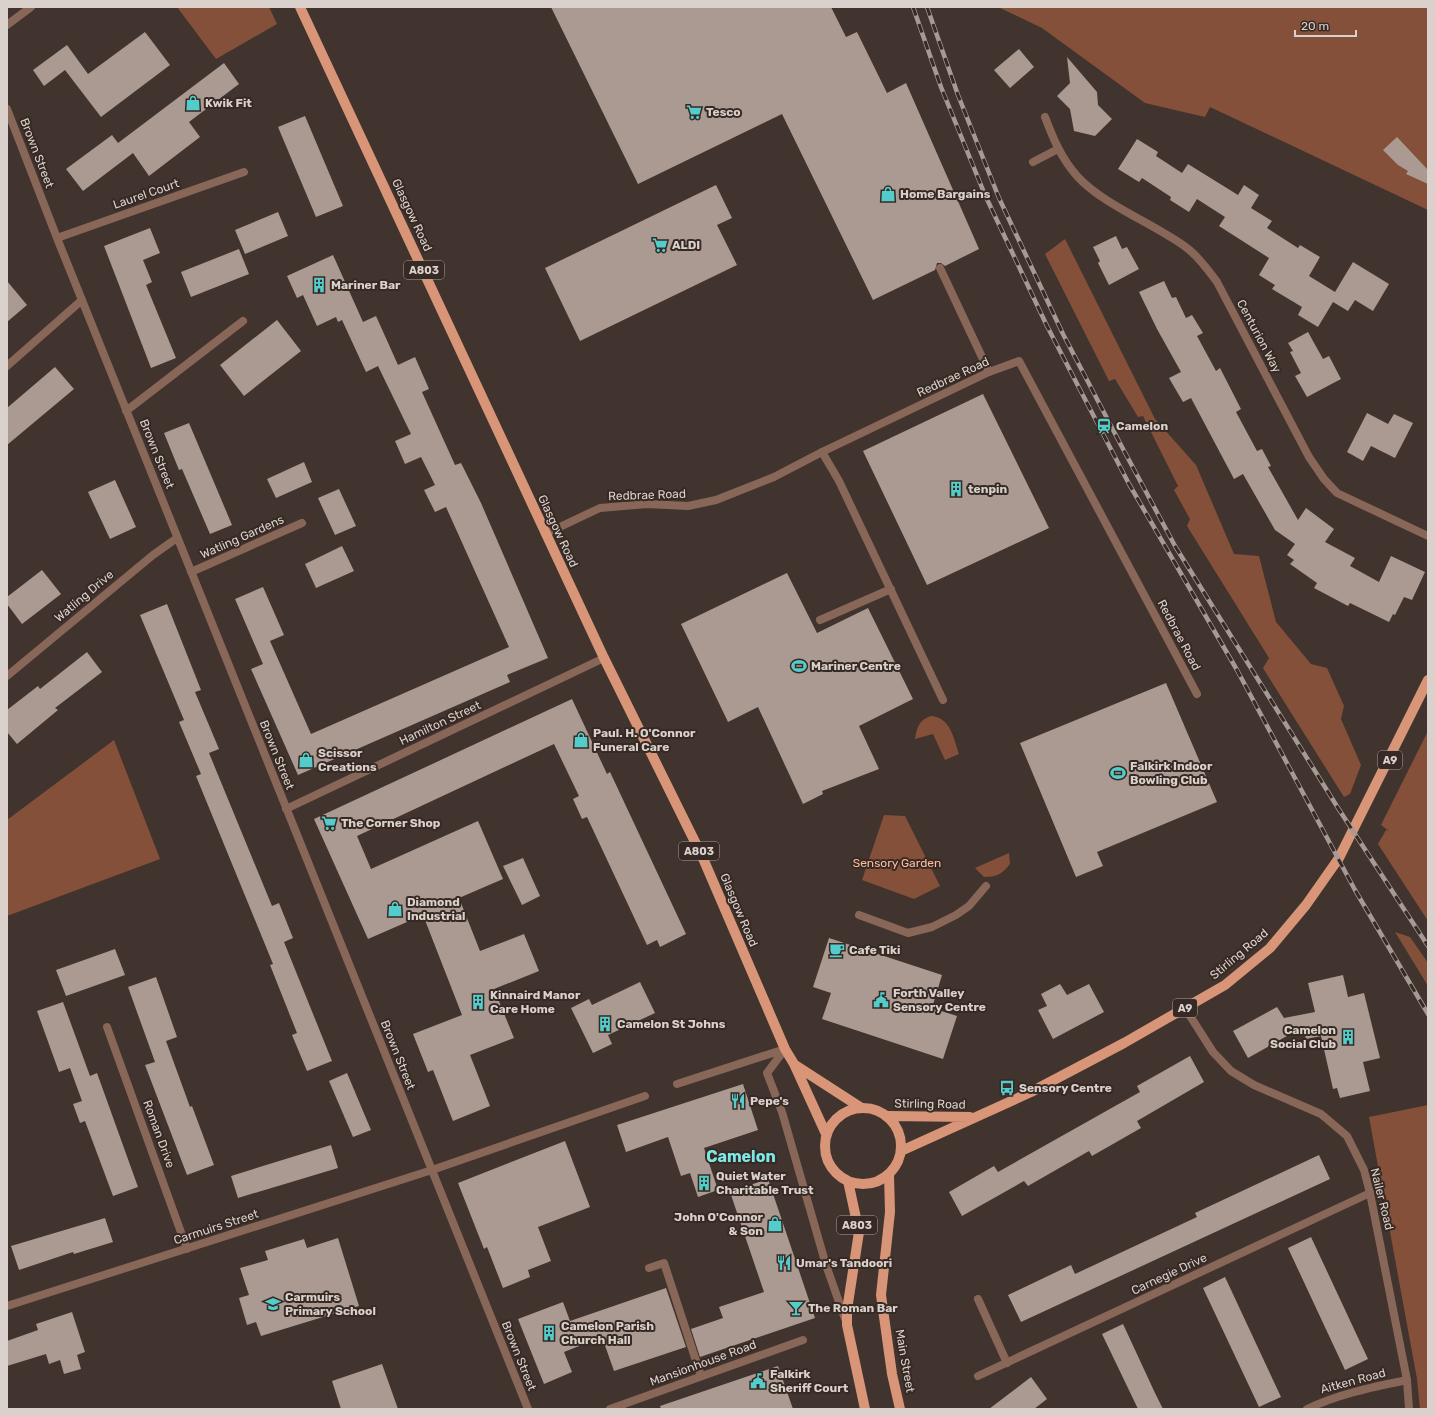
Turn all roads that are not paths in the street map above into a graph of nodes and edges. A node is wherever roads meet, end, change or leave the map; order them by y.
1 (31, 7) edge
2 (300, 7) edge
3 (7, 25) edge
4 (7, 109) edge
5 (1045, 117) dead end
6 (1058, 149) junction
7 (1033, 162) dead end
8 (244, 172) dead end
9 (57, 238) junction
10 (940, 268) dead end
11 (82, 300) junction
12 (243, 321) dead end
13 (7, 366) edge
14 (989, 372) junction
15 (126, 411) junction
16 (822, 452) junction
17 (302, 523) dead end
18 (545, 534) junction
19 (1428, 536) edge
20 (177, 538) junction
21 (191, 572) junction
22 (891, 589) junction
23 (820, 620) dead end
24 (604, 658) junction
25 (7, 676) edge
26 (1428, 680) edge
27 (1197, 694) dead end
28 (943, 700) dead end
29 (286, 809) junction
30 (986, 886) dead end
31 (859, 915) dead end
32 (1185, 1008) junction
33 (107, 1027) dead end
34 (785, 1049) junction
35 (794, 1064) junction
36 (677, 1084) dead end
37 (645, 1096) dead end
38 (860, 1107) junction
39 (888, 1116) junction
40 (972, 1117) junction
41 (826, 1134) junction
42 (901, 1151) junction
43 (432, 1170) junction
44 (889, 1175) junction
45 (848, 1181) junction
46 (1370, 1193) junction
47 (187, 1249) junction
48 (649, 1268) dead end
49 (978, 1299) dead end
50 (7, 1306) edge
51 (847, 1325) junction
52 (804, 1340) dead end
53 (1007, 1363) junction
54 (702, 1376) junction
55 (978, 1376) dead end
56 (1407, 1380) junction
57 (528, 1409) edge
58 (610, 1409) edge
59 (865, 1409) edge
60 (900, 1409) edge
61 (1307, 1409) edge
62 (1409, 1409) edge

1 - 3 street
2 - 18 main road, Glasgow Road / A803
4 - 9 street, Brown Street
5 - 6 street, Centurion Way
6 - 7 street
6 - 19 street, Centurion Way
8 - 9 street, Laurel Court
9 - 11 street, Brown Street
10 - 14 street
11 - 13 street
11 - 15 street, Brown Street
12 - 15 street
14 - 16 street, Redbrae Road
14 - 27 street, Redbrae Road
15 - 20 street, Brown Street
16 - 18 street, Redbrae Road
16 - 22 street
17 - 21 street, Watling Gardens
18 - 24 main road, Glasgow Road / A803
20 - 21 street, Brown Street
20 - 25 street, Watling Drive
21 - 29 street, Brown Street
22 - 23 street
22 - 28 street
24 - 29 street, Hamilton Street
24 - 34 main road, Glasgow Road / A803
26 - 32 main road, Stirling Road / A9
29 - 43 street, Brown Street
30 - 31 street
32 - 40 main road, Stirling Road / A9
32 - 46 street, Nailer Road
33 - 47 street, Roman Drive
34 - 35 main road, Glasgow Road / A803
34 - 36 street
34 - 51 street
35 - 38 main road, Glasgow Road / A803
35 - 41 main road, Glasgow Road / A803
37 - 43 street, Carmuirs Street
38 - 39 main road
38 - 41 main road
39 - 40 main road, Stirling Road / A9
39 - 42 main road
40 - 42 main road, Stirling Road / A9
41 - 45 main road
42 - 44 main road
43 - 47 street, Carmuirs Street
43 - 57 street, Brown Street
44 - 45 main road
44 - 60 main road, Main Street / A803
45 - 51 main road, A803
46 - 53 street, Carnegie Drive
46 - 56 street, Nailer Road
47 - 50 street, Carmuirs Street
48 - 54 street
49 - 53 street
51 - 59 main road, A803
52 - 54 street, Mansionhouse Road
53 - 55 street, Carnegie Drive
54 - 58 street, Mansionhouse Road
56 - 61 street, Aitken Road
56 - 62 street, Nailer Road

